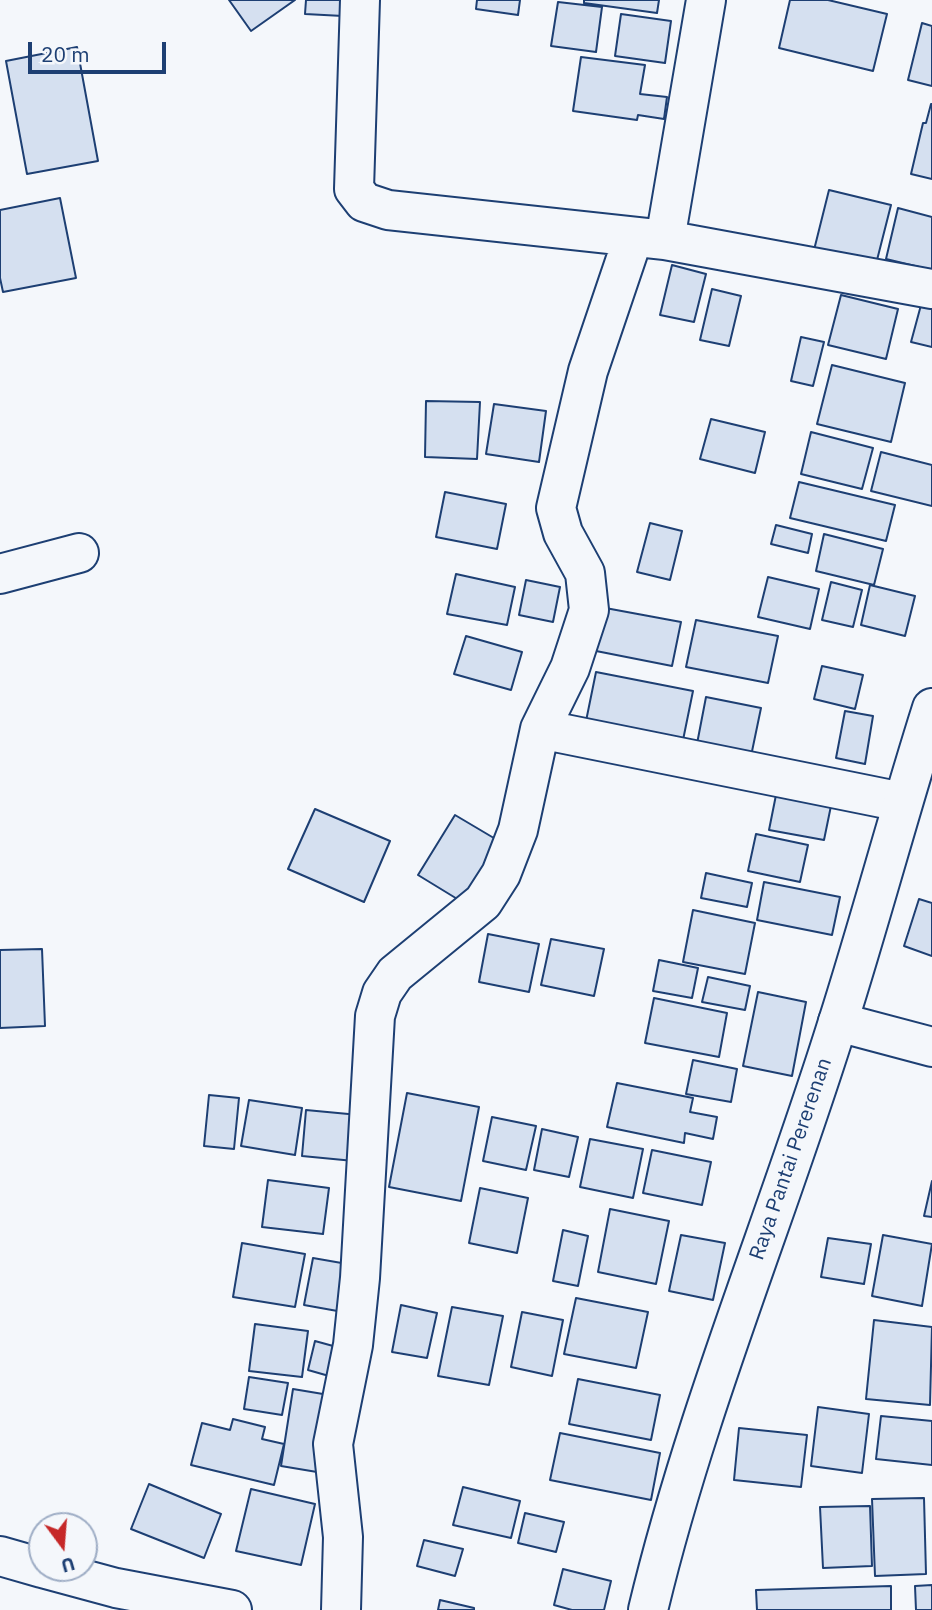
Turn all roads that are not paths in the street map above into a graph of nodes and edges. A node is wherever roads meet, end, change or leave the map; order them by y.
1 (360, 0) edge
2 (706, 0) edge
3 (649, 239) junction
4 (932, 289) edge
5 (79, 553) dead end
6 (0, 574) edge
7 (932, 708) edge
8 (540, 729) junction
9 (902, 802) junction
10 (838, 1022) junction
11 (932, 1047) edge
12 (0, 1556) edge
13 (28, 1564) edge
14 (75, 1582) edge
15 (114, 1599) edge
16 (232, 1610) edge
17 (341, 1610) edge
18 (648, 1610) edge

1 - 3 street
2 - 3 street
3 - 4 street
3 - 8 street
5 - 6 street
7 - 9 street, Raya Pantai Pererenan
8 - 9 street
8 - 17 street
9 - 10 street, Raya Pantai Pererenan
10 - 11 street
10 - 18 street, Raya Pantai Pererenan
12 - 13 street
14 - 15 street
15 - 16 street

